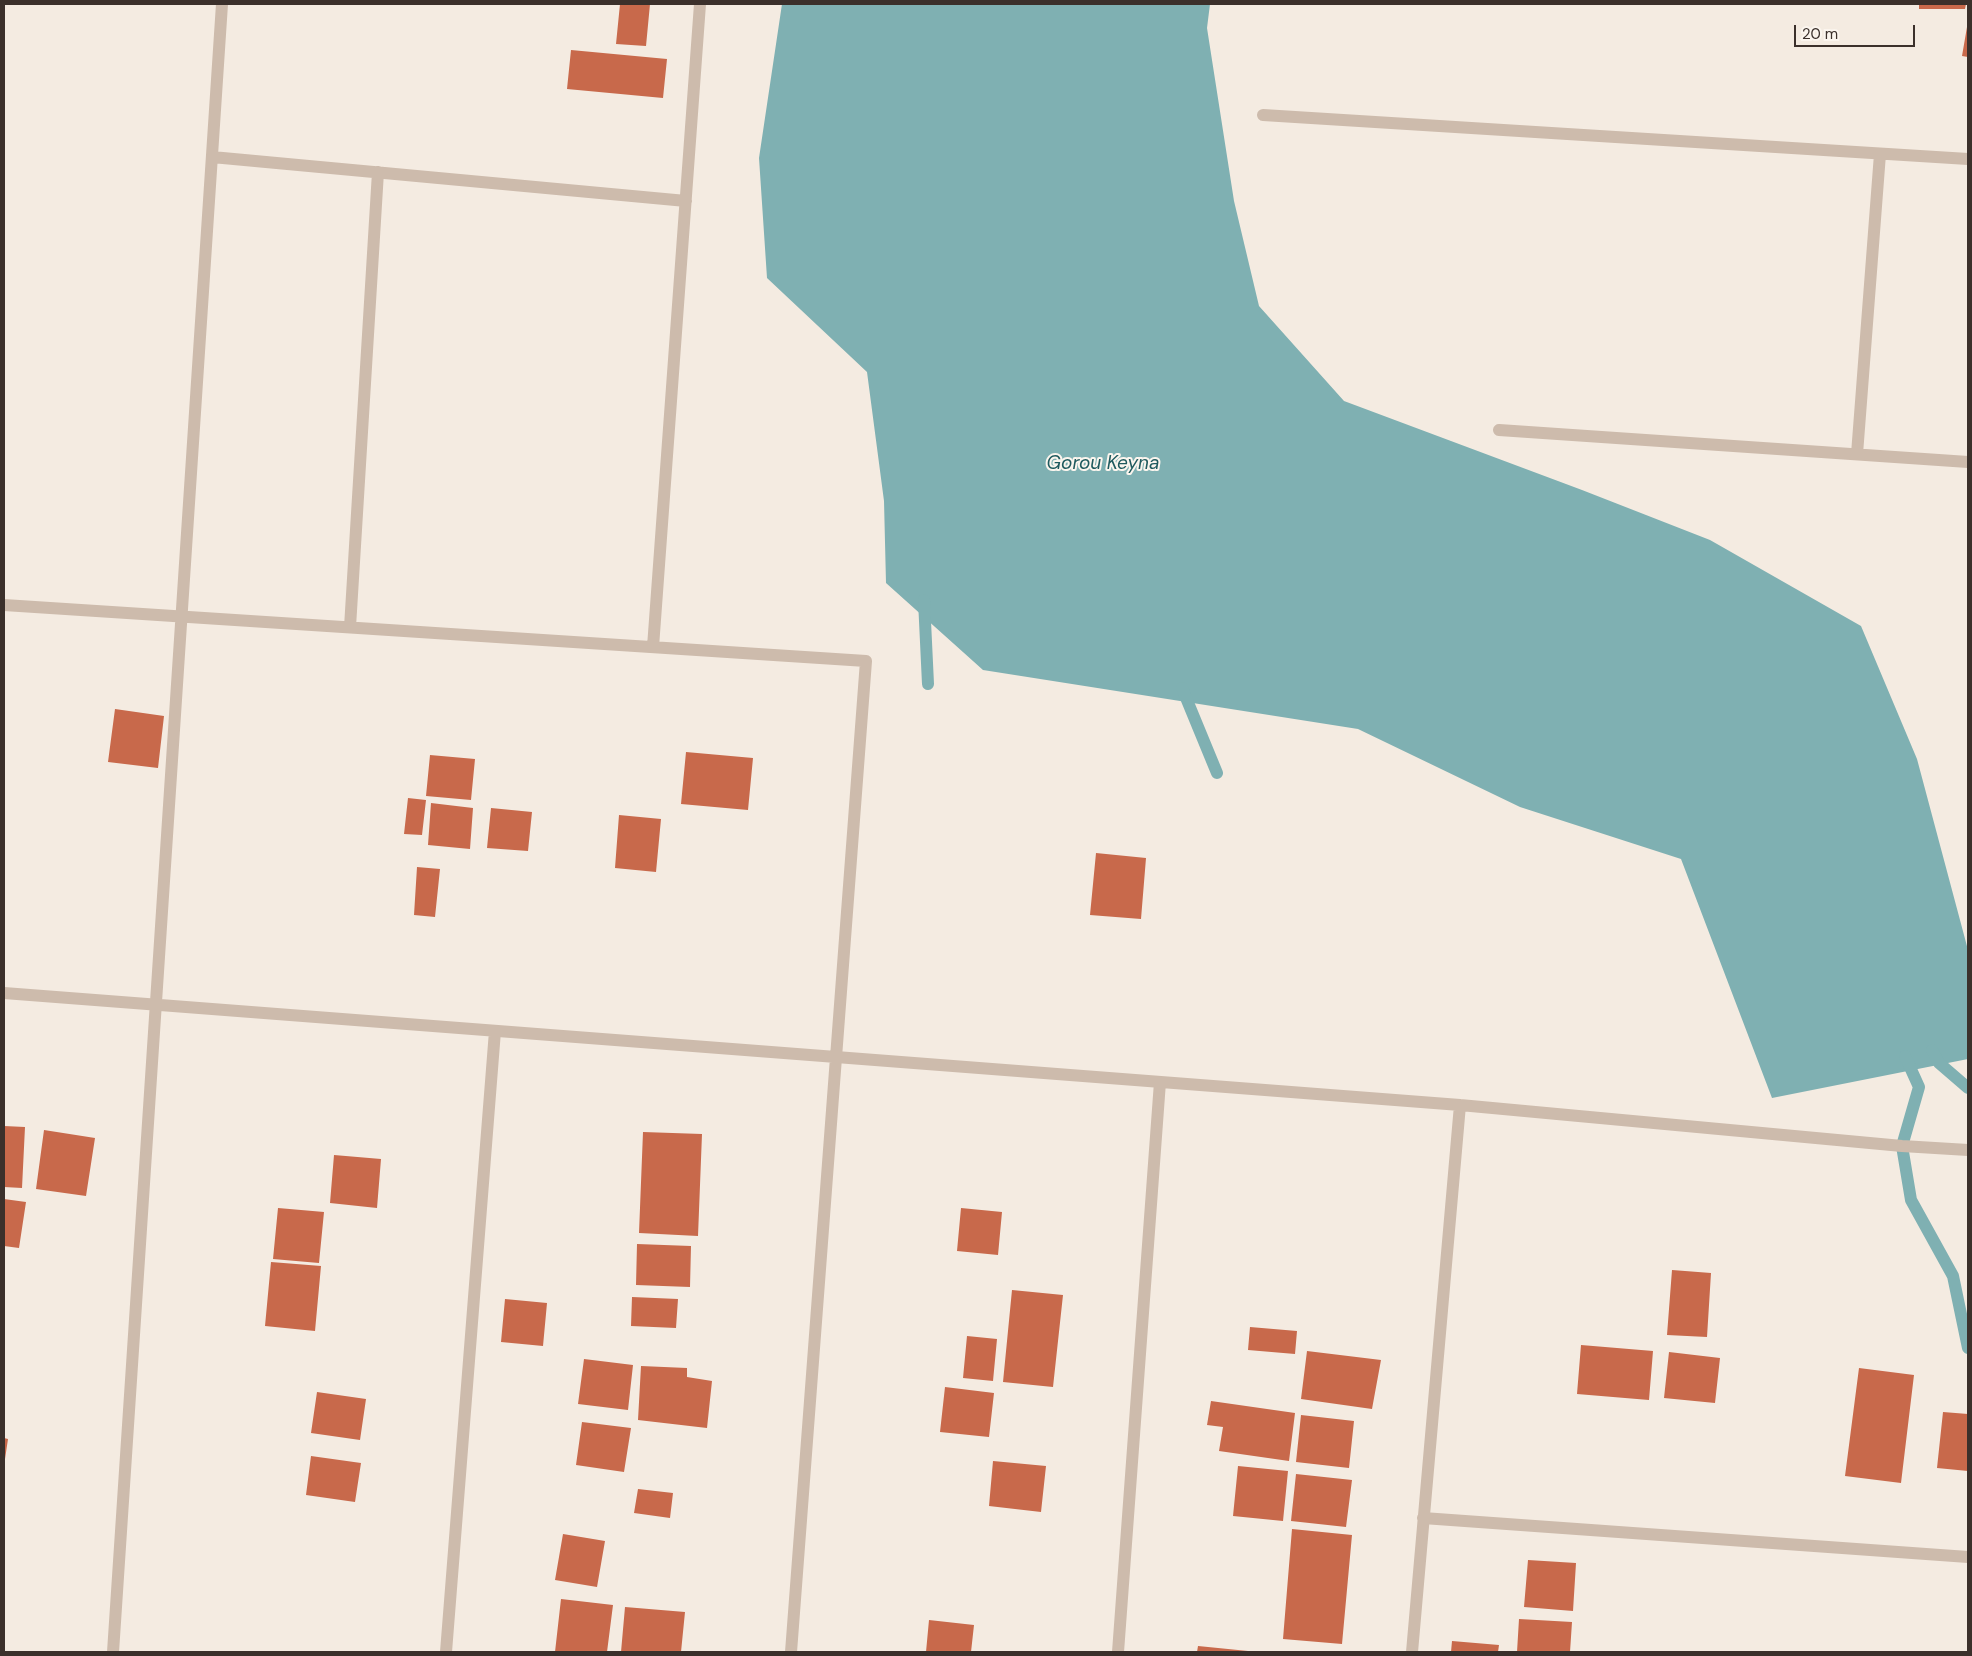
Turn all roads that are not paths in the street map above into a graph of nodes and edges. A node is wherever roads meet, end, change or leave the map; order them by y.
1 (222, 4) edge
2 (700, 4) edge
3 (1263, 115) dead end
4 (1880, 154) junction
5 (212, 157) junction
6 (1968, 159) edge
7 (378, 172) junction
8 (686, 200) junction
9 (1499, 430) dead end
10 (1857, 454) junction
11 (1968, 462) edge
12 (4, 605) edge
13 (182, 616) junction
14 (350, 627) junction
15 (654, 647) junction
16 (4, 994) edge
17 (156, 1005) junction
18 (495, 1031) junction
19 (836, 1057) junction
20 (1160, 1082) junction
21 (1460, 1105) junction
22 (1968, 1150) edge
23 (1423, 1518) junction
24 (1968, 1557) edge
25 (113, 1652) edge
26 (446, 1652) edge
27 (791, 1652) edge
28 (1118, 1652) edge
29 (1412, 1652) edge

1 - 5 street
2 - 8 street
3 - 4 street
4 - 6 street
4 - 10 street
5 - 7 street
5 - 13 street
7 - 8 street
7 - 14 street
8 - 15 street
9 - 10 street
10 - 11 street
12 - 13 street
13 - 14 street
13 - 17 street
14 - 15 street
15 - 19 street
16 - 17 street
17 - 18 street
17 - 25 street
18 - 19 street
18 - 26 street
19 - 20 street
19 - 27 street
20 - 21 street
20 - 28 street
21 - 22 street
21 - 23 street
23 - 24 street
23 - 29 street

